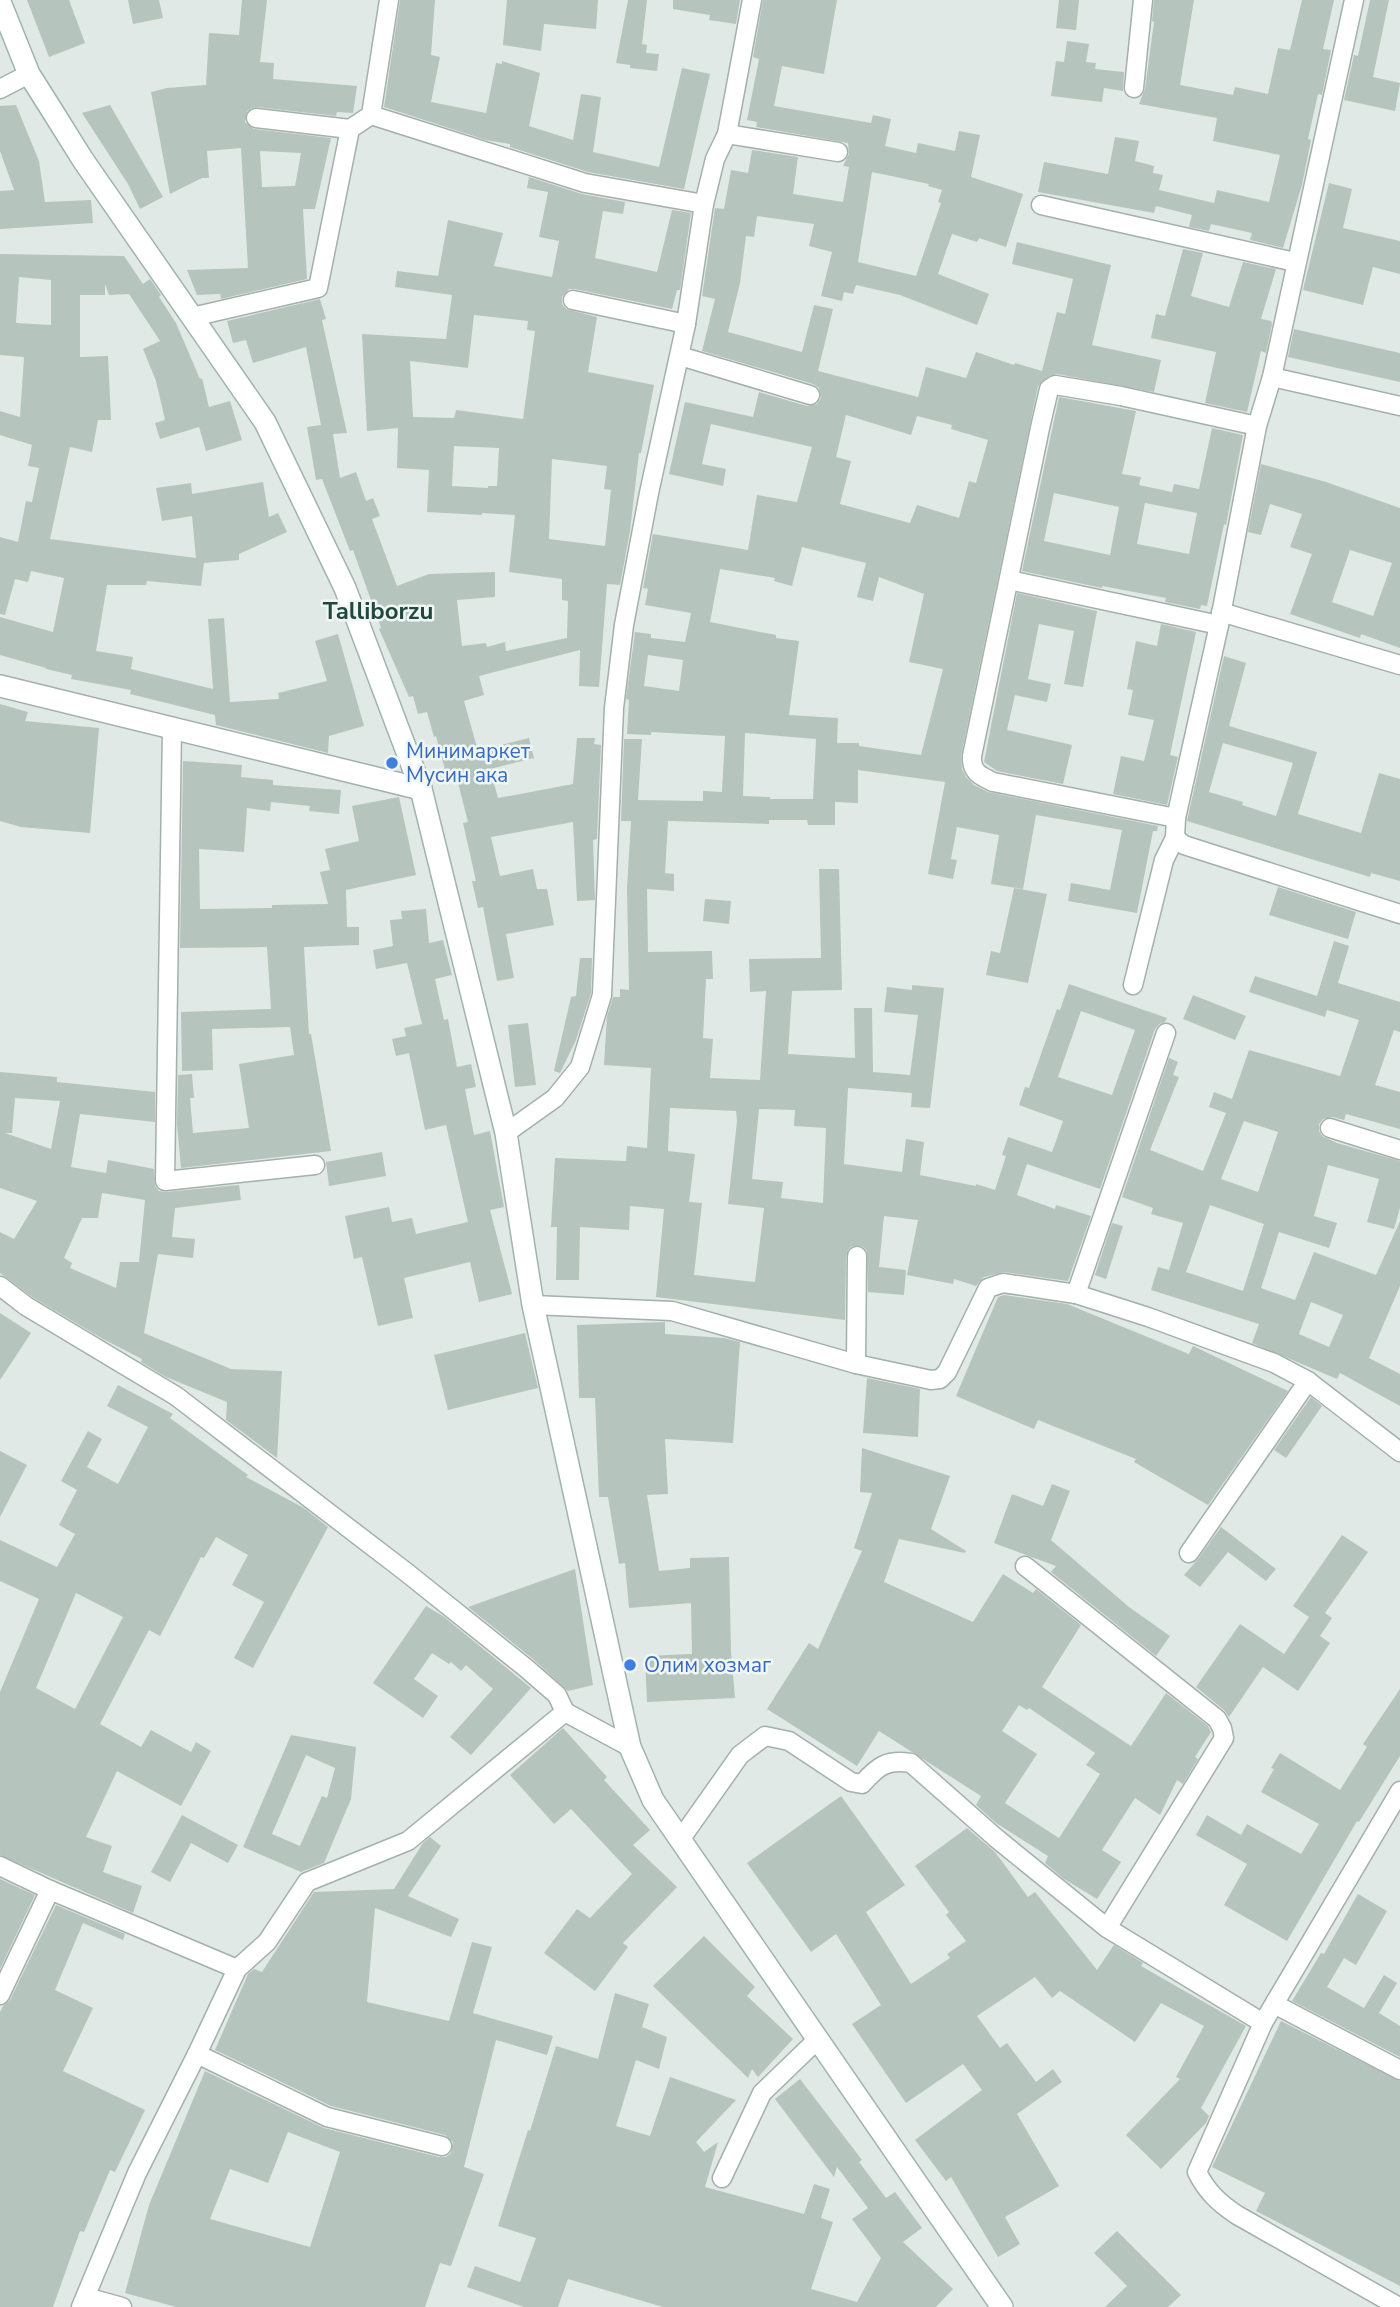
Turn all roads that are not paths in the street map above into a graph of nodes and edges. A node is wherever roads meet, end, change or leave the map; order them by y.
1 (389, 0) edge
2 (752, 0) edge
3 (1143, 0) edge
4 (1354, 0) edge
5 (0, 2) edge
6 (29, 74) junction
7 (1134, 88) dead end
8 (0, 89) edge
9 (371, 115) junction
10 (257, 118) dead end
11 (350, 129) junction
12 (727, 134) junction
13 (838, 152) dead end
14 (704, 204) junction
15 (1041, 205) dead end
16 (1295, 262) junction
17 (573, 300) dead end
18 (192, 317) junction
19 (686, 324) junction
20 (680, 356) junction
21 (1272, 377) junction
22 (810, 396) dead end
23 (1400, 406) edge
24 (1257, 426) junction
25 (1009, 580) junction
26 (1220, 619) junction
27 (1400, 665) edge
28 (0, 685) edge
29 (172, 728) junction
30 (421, 789) junction
31 (1176, 818) junction
32 (1175, 838) junction
33 (1400, 914) edge
34 (1133, 985) dead end
35 (1166, 1033) dead end
36 (1330, 1128) dead end
37 (506, 1133) junction
38 (1400, 1150) edge
39 (316, 1165) dead end
40 (857, 1256) dead end
41 (0, 1286) edge
42 (1076, 1294) junction
43 (533, 1305) junction
44 (856, 1364) junction
45 (1308, 1381) junction
46 (1400, 1452) edge
47 (1189, 1553) dead end
48 (1026, 1566) dead end
49 (565, 1712) junction
50 (630, 1747) junction
51 (1400, 1791) edge
52 (680, 1840) junction
53 (0, 1866) edge
54 (50, 1889) junction
55 (1107, 1928) junction
56 (237, 1969) junction
57 (0, 1995) edge
58 (1276, 2005) junction
59 (1263, 2024) junction
60 (818, 2039) junction
61 (197, 2054) junction
62 (1400, 2070) edge
63 (442, 2146) dead end
64 (722, 2178) dead end
65 (83, 2302) edge
66 (122, 2307) edge
67 (1002, 2307) edge
68 (1399, 2307) edge

1 - 9 street
2 - 12 street
3 - 7 street
4 - 16 street
5 - 6 main road
6 - 8 street
6 - 18 main road
9 - 11 street
9 - 14 street
10 - 11 street
11 - 18 street
12 - 13 street
12 - 14 street
14 - 19 street
15 - 16 street
16 - 21 street
17 - 19 street
18 - 30 main road
19 - 20 street
20 - 22 street
20 - 37 street
21 - 23 street
21 - 24 street
24 - 25 street
24 - 26 street
25 - 26 street
25 - 31 street
26 - 27 street
26 - 31 street
28 - 29 main road
29 - 30 main road
29 - 39 street
30 - 37 main road
31 - 32 street
32 - 33 street
32 - 34 street
35 - 42 street
36 - 38 street
37 - 43 main road
40 - 44 street
41 - 49 street
42 - 44 street
42 - 45 street
43 - 44 street
43 - 50 main road
45 - 46 street
45 - 47 street
48 - 55 street
49 - 50 street
49 - 56 street
50 - 52 main road
51 - 58 street
52 - 55 street
52 - 60 main road
53 - 54 street
54 - 56 street
54 - 57 street
55 - 59 street
56 - 61 street
58 - 59 street
58 - 62 street
59 - 68 street
60 - 64 street
60 - 67 main road
61 - 63 street
61 - 65 street
65 - 66 street

